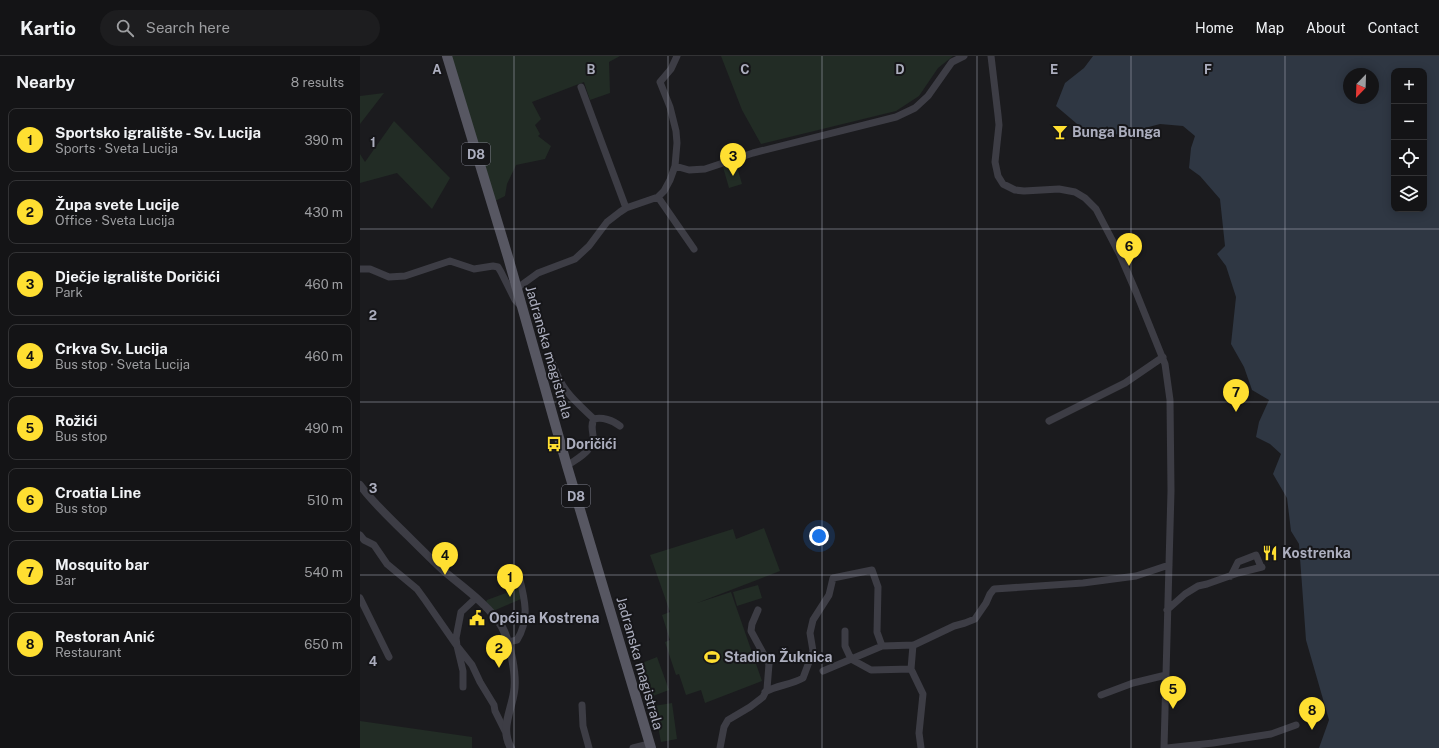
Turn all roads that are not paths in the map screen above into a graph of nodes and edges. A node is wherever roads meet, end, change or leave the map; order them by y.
1 (447, 56) edge
2 (677, 56) edge
3 (964, 56) edge
4 (991, 56) edge
5 (581, 87) dead end
6 (675, 166) junction
7 (658, 197) junction
8 (626, 208) junction
9 (694, 249) dead end
10 (360, 269) edge
11 (516, 289) junction
12 (521, 306) junction
13 (1163, 357) junction
14 (554, 364) dead end
15 (594, 419) junction
16 (1049, 421) dead end
17 (620, 426) dead end
18 (567, 466) junction
19 (360, 485) edge
20 (360, 535) edge
21 (1169, 565) junction
22 (518, 572) dead end
23 (1231, 576) junction
24 (360, 598) edge
25 (476, 598) junction
26 (758, 610) dead end
27 (1167, 610) junction
28 (845, 631) dead end
29 (508, 642) junction
30 (913, 645) junction
31 (457, 646) junction
32 (882, 646) junction
33 (389, 657) dead end
34 (851, 659) junction
35 (911, 669) junction
36 (823, 671) dead end
37 (1166, 675) junction
38 (463, 687) dead end
39 (765, 692) junction
40 (1100, 696) dead end
41 (582, 705) dead end
42 (1296, 724) dead end
43 (505, 731) junction
44 (650, 746) edge
45 (511, 748) edge
46 (590, 748) edge
47 (633, 748) edge
48 (720, 748) edge
49 (922, 748) edge
50 (1165, 748) edge

1 - 11 main road, Jadranska magistrala / D8
2 - 6 street
3 - 6 street
4 - 13 street
5 - 8 street
6 - 7 street
7 - 8 street
7 - 9 street
8 - 11 street
10 - 12 street
11 - 12 main road, Jadranska magistrala / D8
12 - 18 main road, Jadranska magistrala / D8
13 - 16 street
13 - 21 street
14 - 15 street
15 - 17 street
15 - 18 street
18 - 44 main road, Jadranska magistrala / D8
19 - 25 street
20 - 31 street
21 - 27 street
21 - 30 street
22 - 29 street
23 - 23 street
23 - 27 street
24 - 33 street
25 - 29 street
25 - 31 street
26 - 39 street
27 - 37 street
28 - 34 street
29 - 43 street
30 - 32 street
30 - 35 street
31 - 38 street
31 - 43 street
32 - 34 street
32 - 39 street
34 - 35 street
34 - 36 street
35 - 49 street
37 - 40 street
37 - 50 street
39 - 48 street
41 - 46 street
42 - 50 street
43 - 45 street
44 - 47 street

